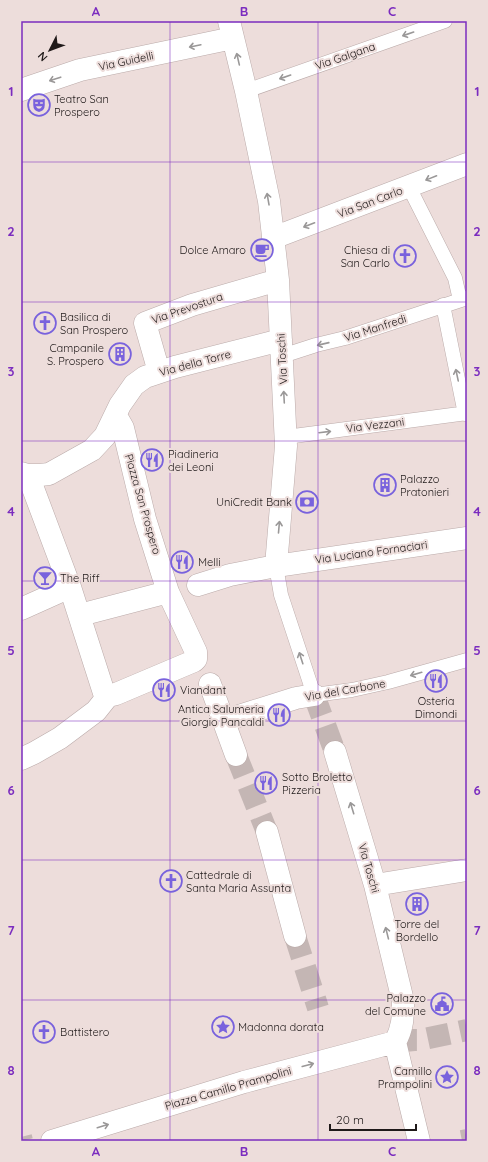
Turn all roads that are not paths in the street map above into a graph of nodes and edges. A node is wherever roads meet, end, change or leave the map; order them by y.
1 (444, 21) edge
2 (231, 29) edge
3 (21, 90) edge
4 (246, 91) junction
5 (467, 164) edge
6 (409, 187) junction
7 (273, 238) junction
8 (278, 280) junction
9 (464, 299) edge
10 (443, 305) junction
11 (282, 348) junction
12 (158, 372) junction
13 (118, 411) junction
14 (466, 413) edge
15 (286, 437) junction
16 (25, 474) edge
17 (467, 538) edge
18 (276, 566) junction
19 (198, 585) dead end
20 (70, 587) junction
21 (168, 592) junction
22 (21, 609) edge
23 (80, 615) junction
24 (467, 660) edge
25 (210, 684) dead end
26 (314, 695) junction
27 (108, 696) junction
28 (223, 721) junction
29 (335, 752) tunnel mouth
30 (236, 755) tunnel mouth
31 (21, 759) edge
32 (267, 832) tunnel mouth
33 (467, 870) edge
34 (375, 885) junction
35 (295, 936) tunnel mouth
36 (395, 1042) junction
37 (62, 1140) edge
38 (419, 1141) edge

1 -> 4 lane, Via Galgana
2 -> 3 street, Via Guidelli
4 -> 2 street, Via Toschi
7 -> 4 street, Via Toschi
5 -> 6 street, Via San Carlo
6 -> 7 street, Via San Carlo
6 - 9 lane
7 - 8 street, Via Toschi
8 - 11 street, Via Toschi
8 - 12 street, Via Prevostura
9 - 10 lane, Via Manfredi
10 -> 11 lane, Via Manfredi
14 -> 10 lane, Via Vezzani
11 - 12 street, Via della Torre
15 -> 11 street, Via Toschi
12 - 13 street, Via della Torre
13 - 16 street
13 - 21 street, Piazza San Prospero
15 -> 14 lane, Via Vezzani
18 -> 15 street, Via Toschi
16 - 20 street
17 - 18 street, Via Luciano Fornaciari
18 - 19 street, Via Luciano Fornaciari
26 -> 18 lane, Via Toschi
20 - 22 street
20 - 23 street
21 - 23 street
21 - 27 street, Piazza San Prospero
23 - 27 street
24 -> 26 lane, Via del Carbone
25 - 28 street
26 - 28 street, Via del Carbone
27 - 31 street
28 - 30 street
34 -> 29 street, Via Toschi
32 - 35 street
33 - 34 street
36 -> 34 street, Via Toschi
37 -> 36 street, Piazza Camillo Prampolini
36 - 38 street

